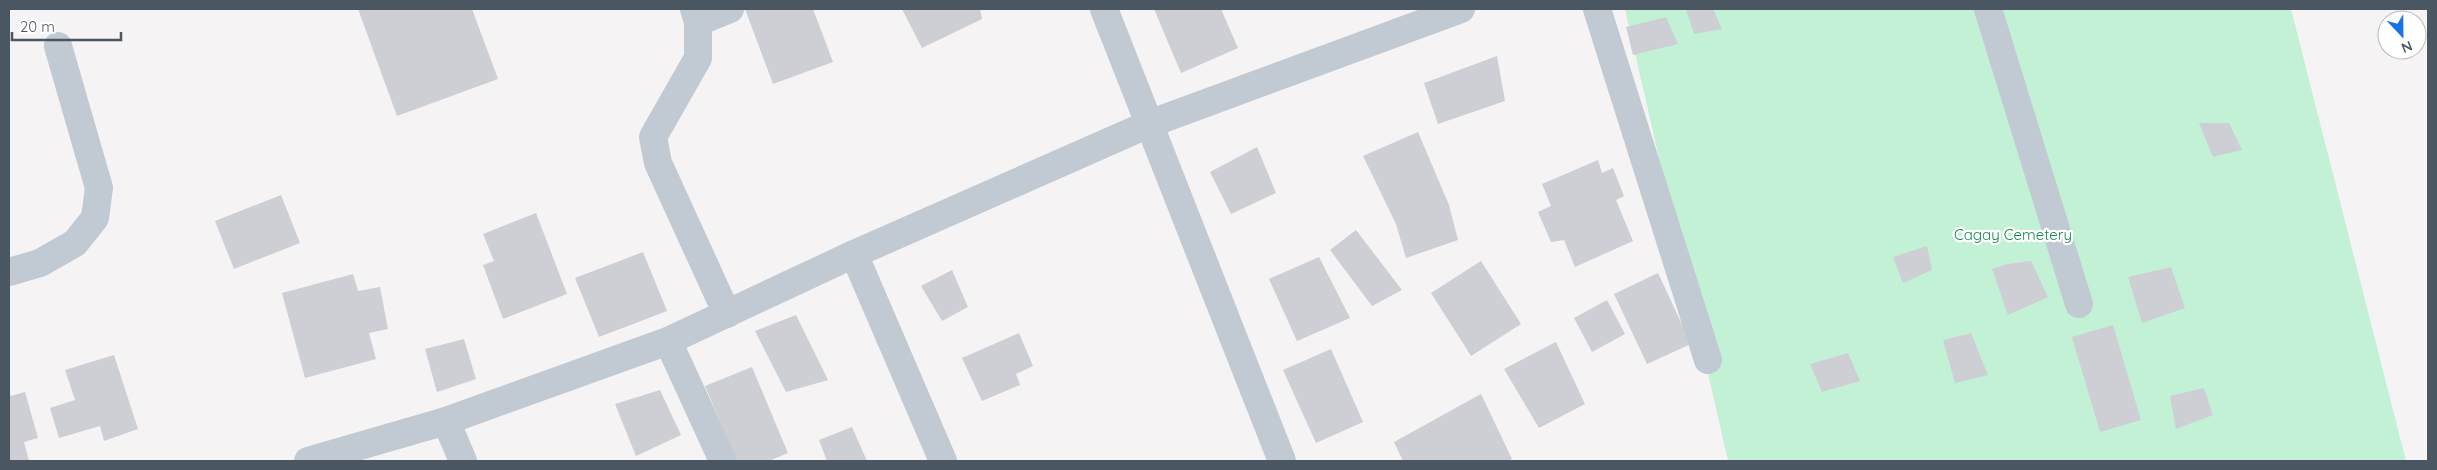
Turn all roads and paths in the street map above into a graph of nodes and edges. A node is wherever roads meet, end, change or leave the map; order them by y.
1 (730, 9) edge
2 (1104, 9) edge
3 (1461, 9) edge
4 (1596, 9) edge
5 (1988, 9) edge
6 (696, 15) edge
7 (58, 46) dead end
8 (1149, 124) junction
9 (854, 254) junction
10 (9, 272) edge
11 (2079, 304) dead end
12 (727, 314) junction
13 (668, 341) junction
14 (1708, 360) dead end
15 (446, 421) junction
16 (308, 461) edge
17 (462, 461) edge
18 (724, 461) edge
19 (944, 461) edge
20 (1282, 461) edge

1 - 6 street
2 - 8 street
3 - 8 street
4 - 14 street
5 - 11 street
6 - 12 street
7 - 10 street
8 - 9 street
8 - 20 street
9 - 12 street
9 - 19 street
12 - 13 street
13 - 15 street
13 - 18 street
15 - 16 street
15 - 17 street

